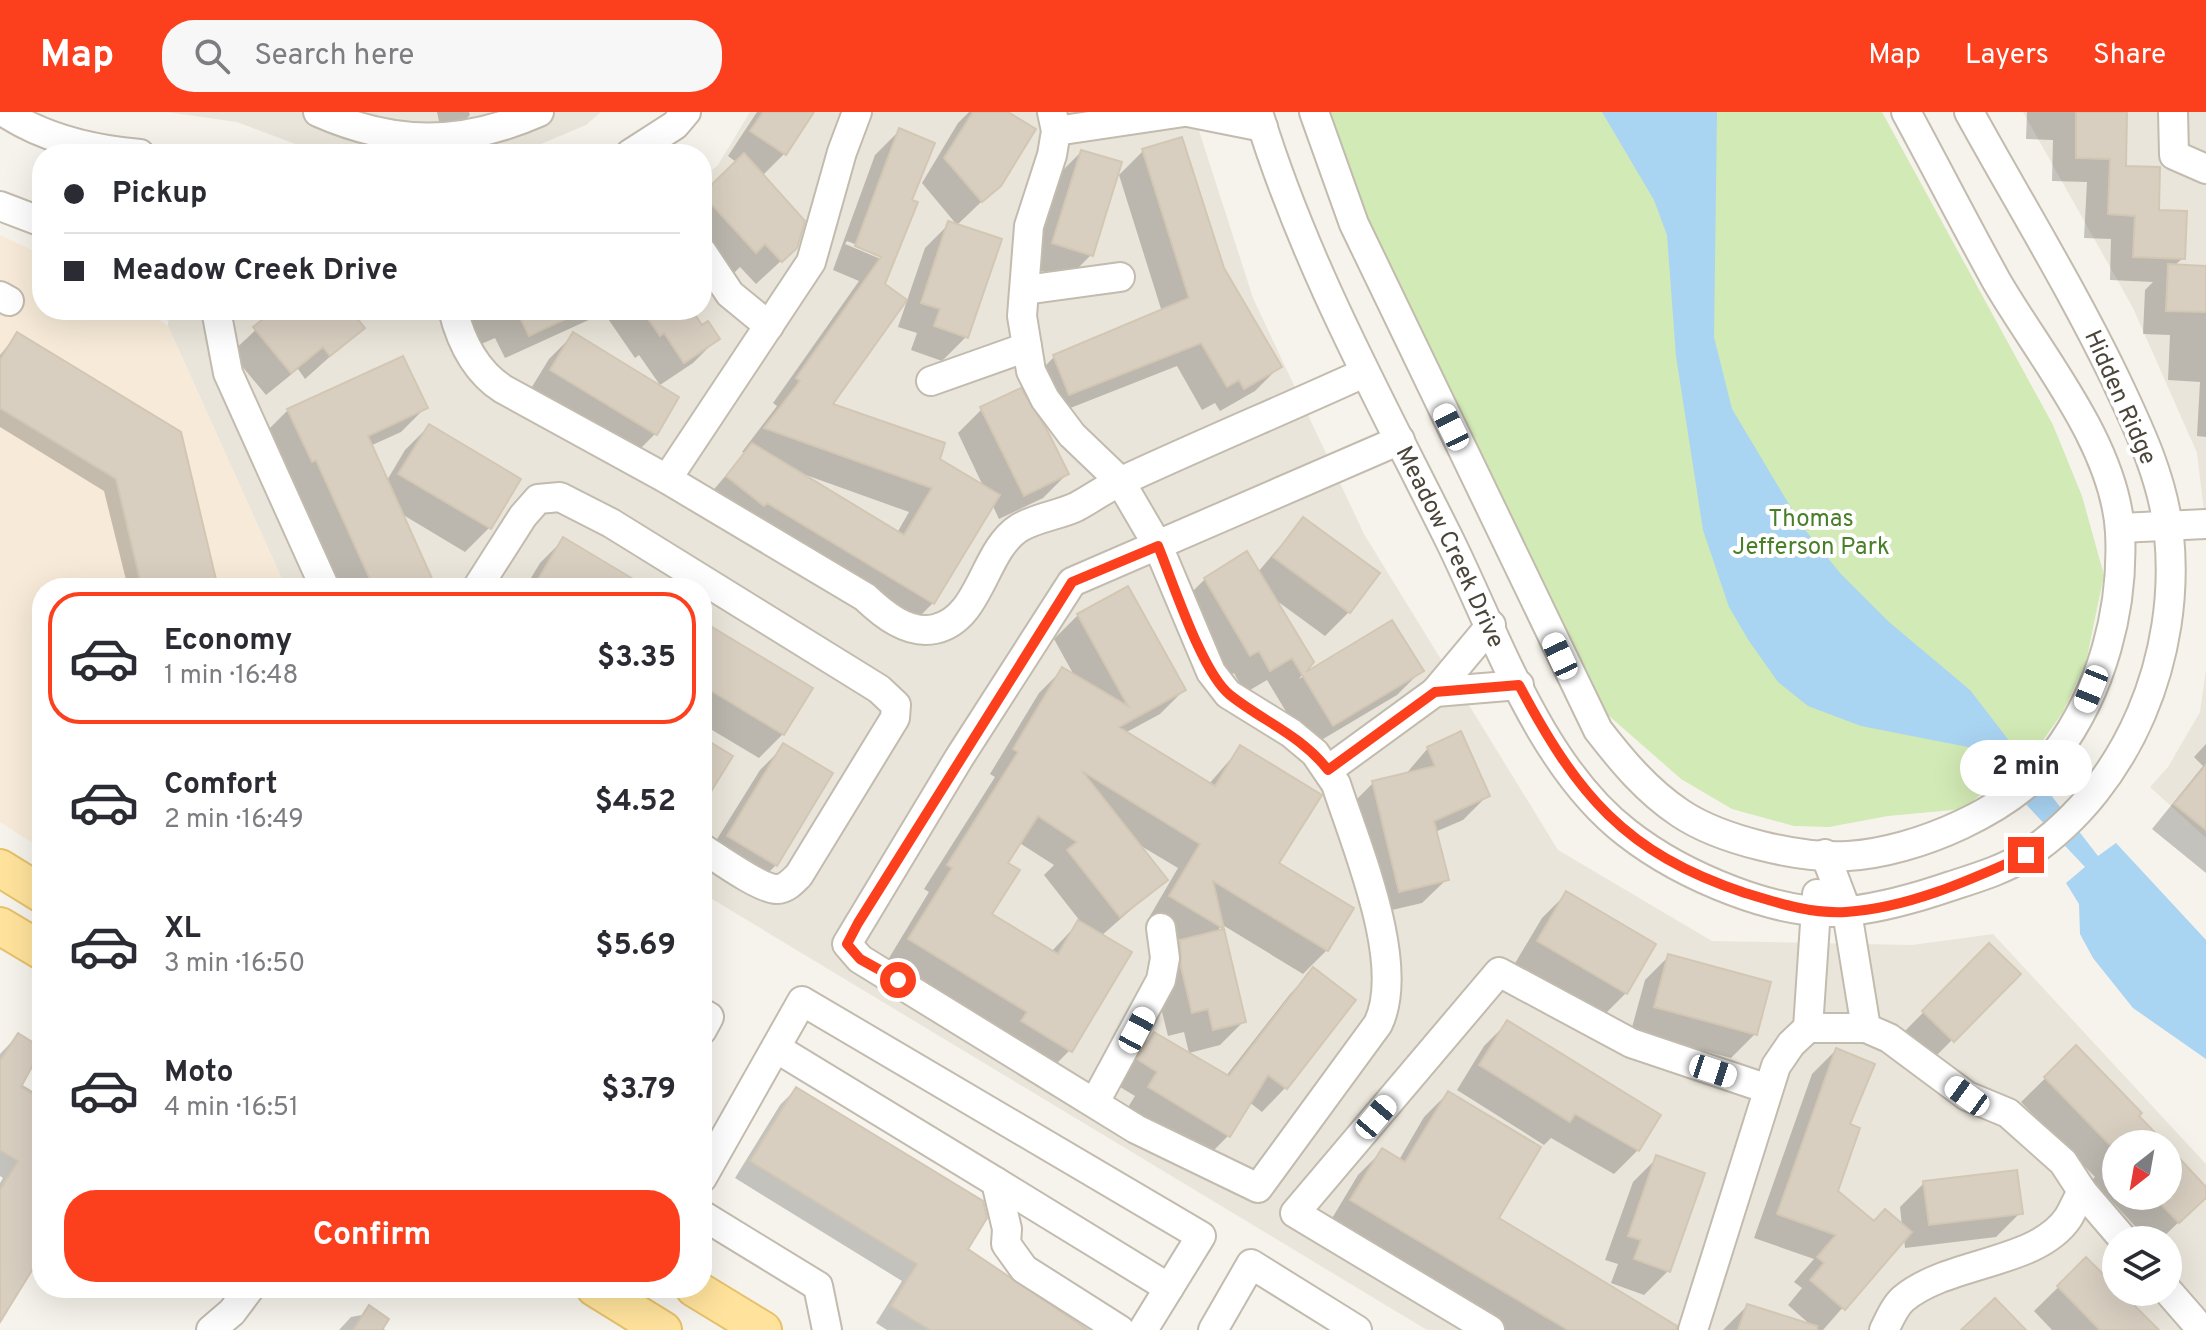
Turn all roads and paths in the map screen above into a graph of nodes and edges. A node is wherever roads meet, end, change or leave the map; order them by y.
1 (4, 112) edge
2 (318, 112) edge
3 (539, 112) edge
4 (686, 112) edge
5 (857, 112) edge
6 (1186, 112) edge
7 (1314, 112) edge
8 (1906, 112) edge
9 (1969, 112) edge
10 (2173, 112) edge
11 (1260, 120) edge
12 (1054, 122) edge
13 (87, 144) edge
14 (646, 144) edge
15 (2206, 169) edge
16 (0, 206) edge
17 (32, 218) edge
18 (712, 267) edge
19 (1120, 277) dead end
20 (1025, 290) junction
21 (219, 320) edge
22 (456, 320) edge
23 (769, 326) junction
24 (1027, 347) junction
25 (1364, 373) junction
26 (931, 381) dead end
27 (1400, 440) junction
28 (667, 479) junction
29 (1120, 481) junction
30 (2206, 524) edge
31 (2120, 528) junction
32 (2168, 528) junction
33 (1158, 546) junction
34 (320, 578) edge
35 (483, 578) edge
36 (700, 578) edge
37 (712, 585) edge
38 (1491, 625) junction
39 (1519, 685) junction
40 (1435, 692) junction
41 (1328, 770) junction
42 (1990, 809) joint
43 (712, 854) edge
44 (1825, 854) junction
45 (2026, 855) joint
46 (0, 868) edge
47 (32, 888) edge
48 (1814, 910) junction
49 (1847, 912) junction
50 (0, 926) edge
51 (1161, 928) dead end
52 (32, 945) edge
53 (1808, 1028) junction
54 (1866, 1028) junction
55 (776, 1048) junction
56 (1768, 1089) junction
57 (1095, 1102) junction
58 (712, 1160) edge
59 (996, 1182) junction
60 (2082, 1191) junction
61 (712, 1221) edge
62 (2112, 1226) edge
63 (1169, 1288) junction
64 (242, 1298) edge
65 (611, 1298) edge
66 (710, 1298) edge
67 (2181, 1306) edge
68 (211, 1330) edge
69 (663, 1330) edge
70 (763, 1330) edge
71 (827, 1330) edge
72 (1120, 1330) edge
73 (1143, 1330) edge
74 (1213, 1330) edge
75 (1357, 1330) edge
76 (1490, 1330) edge
77 (1693, 1330) edge
78 (1884, 1330) edge
79 (2202, 1330) edge

1 - 13 street
2 - 3 street
4 - 14 street
5 - 23 street
6 - 11 street
6 - 12 street
7 - 44 street, Meadow Creek Drive
8 - 31 street, Hidden Ridge
9 - 32 street, Hidden Ridge
10 - 15 street
11 - 25 street, Meadow Creek Drive
12 - 20 street
16 - 17 street
18 - 23 street
19 - 20 street
20 - 24 street
21 - 34 street
22 - 28 street
23 - 28 street
24 - 26 street
24 - 29 street
25 - 27 street, Meadow Creek Drive
25 - 29 street
27 - 33 street
27 - 38 street, Meadow Creek Drive
28 - 29 street
29 - 33 street
30 - 32 street
31 - 32 street
31 - 42 street, Hidden Ridge
32 - 45 street, Hidden Ridge
33 - 41 street
33 - 57 street
35 - 36 street
37 - 43 street
38 - 39 street, Meadow Creek Drive
38 - 40 street
39 - 40 street
39 - 48 street, Meadow Creek Drive
40 - 41 street
41 - 57 street
42 - 44 street, Meadow Creek Drive
44 - 48 street
44 - 49 street
45 - 49 street, Meadow Creek Drive
46 - 47 main road
48 - 49 street, Meadow Creek Drive
48 - 53 street
49 - 54 street
50 - 52 main road
51 - 57 street
53 - 54 street
53 - 56 street
54 - 60 street
55 - 58 street
55 - 59 street
55 - 63 street
56 - 76 street
56 - 77 street
59 - 63 street
59 - 72 street
60 - 62 street
60 - 78 street
61 - 71 street
63 - 73 street
64 - 68 street
65 - 69 main road
66 - 70 main road
67 - 79 street
74 - 75 street

